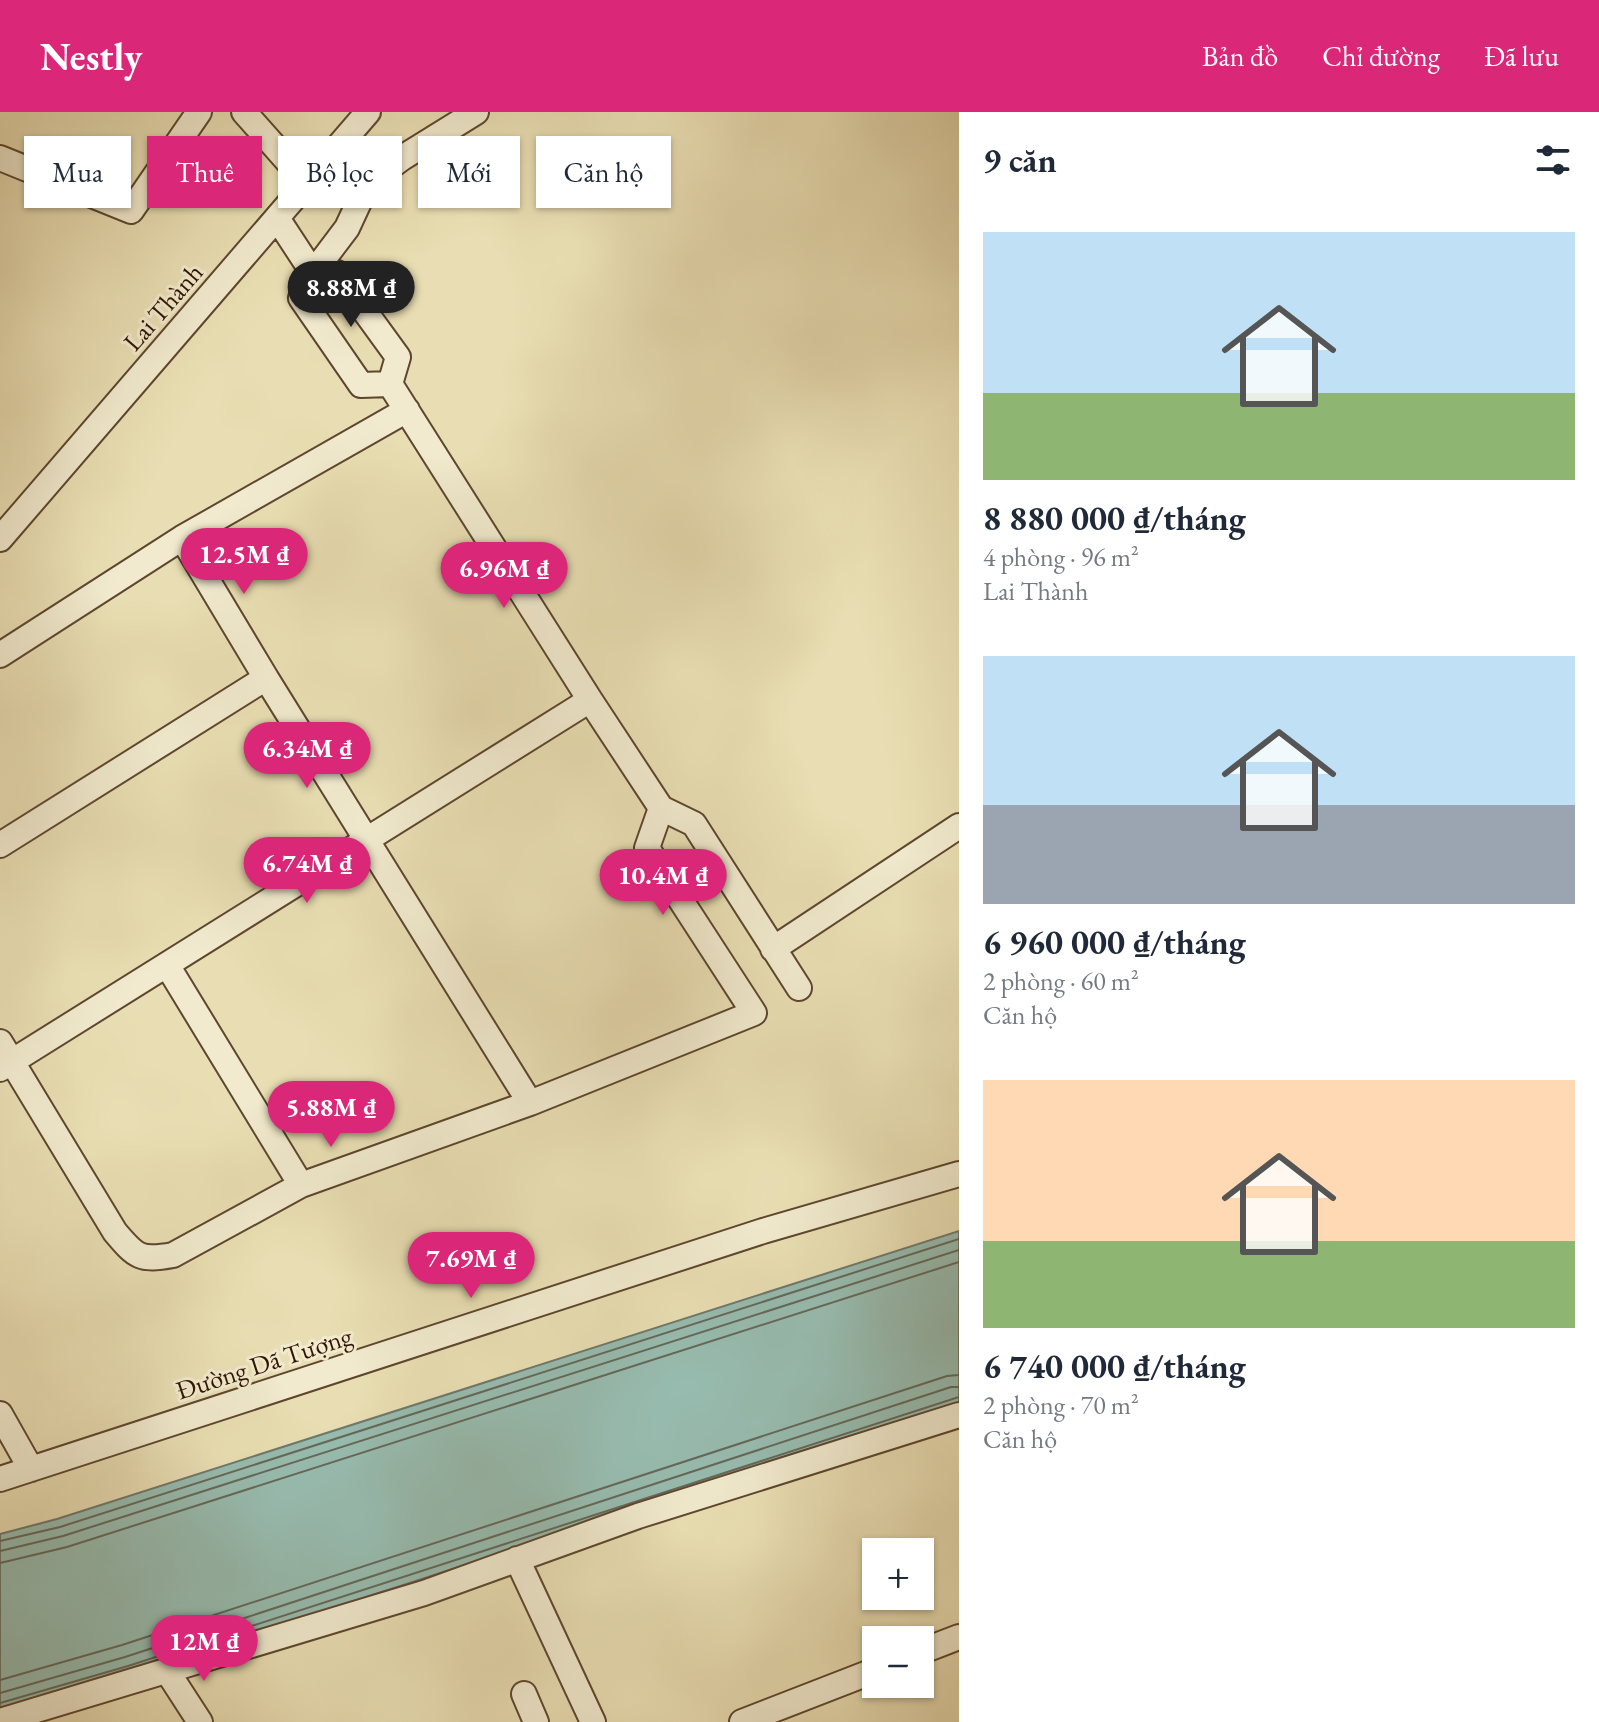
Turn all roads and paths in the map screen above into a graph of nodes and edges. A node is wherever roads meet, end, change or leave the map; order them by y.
1 (199, 112) edge
2 (244, 112) edge
3 (368, 112) edge
4 (476, 112) edge
5 (347, 136) edge
6 (278, 150) edge
7 (0, 158) edge
8 (286, 208) edge
9 (277, 218) junction
10 (313, 273) junction
11 (390, 384) junction
12 (407, 410) junction
13 (182, 538) junction
14 (0, 539) edge
15 (0, 655) edge
16 (266, 678) junction
17 (590, 700) junction
18 (661, 808) junction
19 (956, 835) edge
20 (366, 839) junction
21 (0, 845) edge
22 (773, 949) junction
23 (167, 965) junction
24 (799, 988) dead end
25 (4, 1058) edge
26 (530, 1103) junction
27 (959, 1174) edge
28 (301, 1185) junction
29 (0, 1414) edge
30 (959, 1415) edge
31 (31, 1469) junction
32 (0, 1479) edge
33 (517, 1559) junction
34 (959, 1637) edge
35 (934, 1647) edge
36 (167, 1671) junction
37 (862, 1675) edge
38 (524, 1694) dead end
39 (46, 1715) edge
40 (0, 1721) edge
41 (200, 1722) edge
42 (536, 1722) edge
43 (593, 1722) edge
44 (742, 1722) edge

1 - 7 street
2 - 6 street
3 - 5 street, Lai Thành
4 - 10 street
8 - 9 street, Lai Thành
9 - 10 street
9 - 14 street, Lai Thành
10 - 11 street
10 - 11 street
11 - 12 street
12 - 13 street
12 - 17 street
13 - 15 street
13 - 16 street
16 - 20 street
16 - 21 street
17 - 18 street
17 - 20 street
18 - 22 street
18 - 26 street
19 - 22 street
20 - 23 street
20 - 26 street
22 - 24 street
23 - 25 street
23 - 28 street
25 - 28 street
26 - 28 street
27 - 31 street, Đường Dã Tượng
29 - 31 street
30 - 33 street
31 - 32 street, Đường Dã Tượng
33 - 36 street
33 - 43 street
34 - 35 street
36 - 39 street
36 - 41 street
37 - 44 street
38 - 42 street
39 - 40 street

